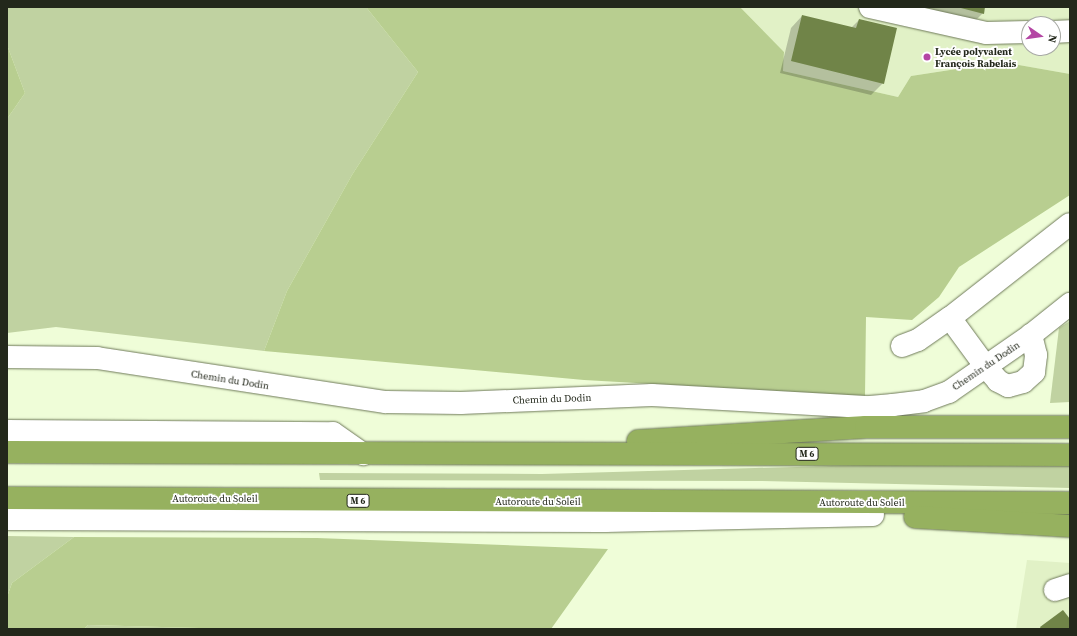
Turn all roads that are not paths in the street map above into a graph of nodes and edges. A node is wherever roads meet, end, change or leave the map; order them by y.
1 (870, 7) edge
2 (1021, 32) edge
3 (1070, 224) edge
4 (1070, 304) edge
5 (950, 318) junction
6 (1031, 335) junction
7 (902, 346) dead end
8 (7, 357) edge
9 (986, 367) junction
10 (1070, 427) edge
11 (7, 431) edge
12 (7, 452) edge
13 (363, 454) junction
14 (544, 455) junction
15 (1070, 455) edge
16 (7, 498) edge
17 (681, 503) junction
18 (1070, 503) edge
19 (873, 515) junction
20 (7, 519) edge
21 (1070, 526) edge

1 - 2 street
3 - 5 street
4 - 6 street, Chemin du Dodin
5 - 7 street
5 - 9 street
6 - 9 street, Chemin du Dodin
6 - 9 street
8 - 9 street, Chemin du Dodin
10 - 14 highway
11 - 13 street
12 - 13 highway, M 6
13 - 14 highway, M 6
14 - 15 highway, M 6
16 - 17 highway, Autoroute du Soleil / M 6
17 - 18 highway, Autoroute du Soleil / M 6
17 - 19 highway
19 - 20 street
19 - 21 highway

